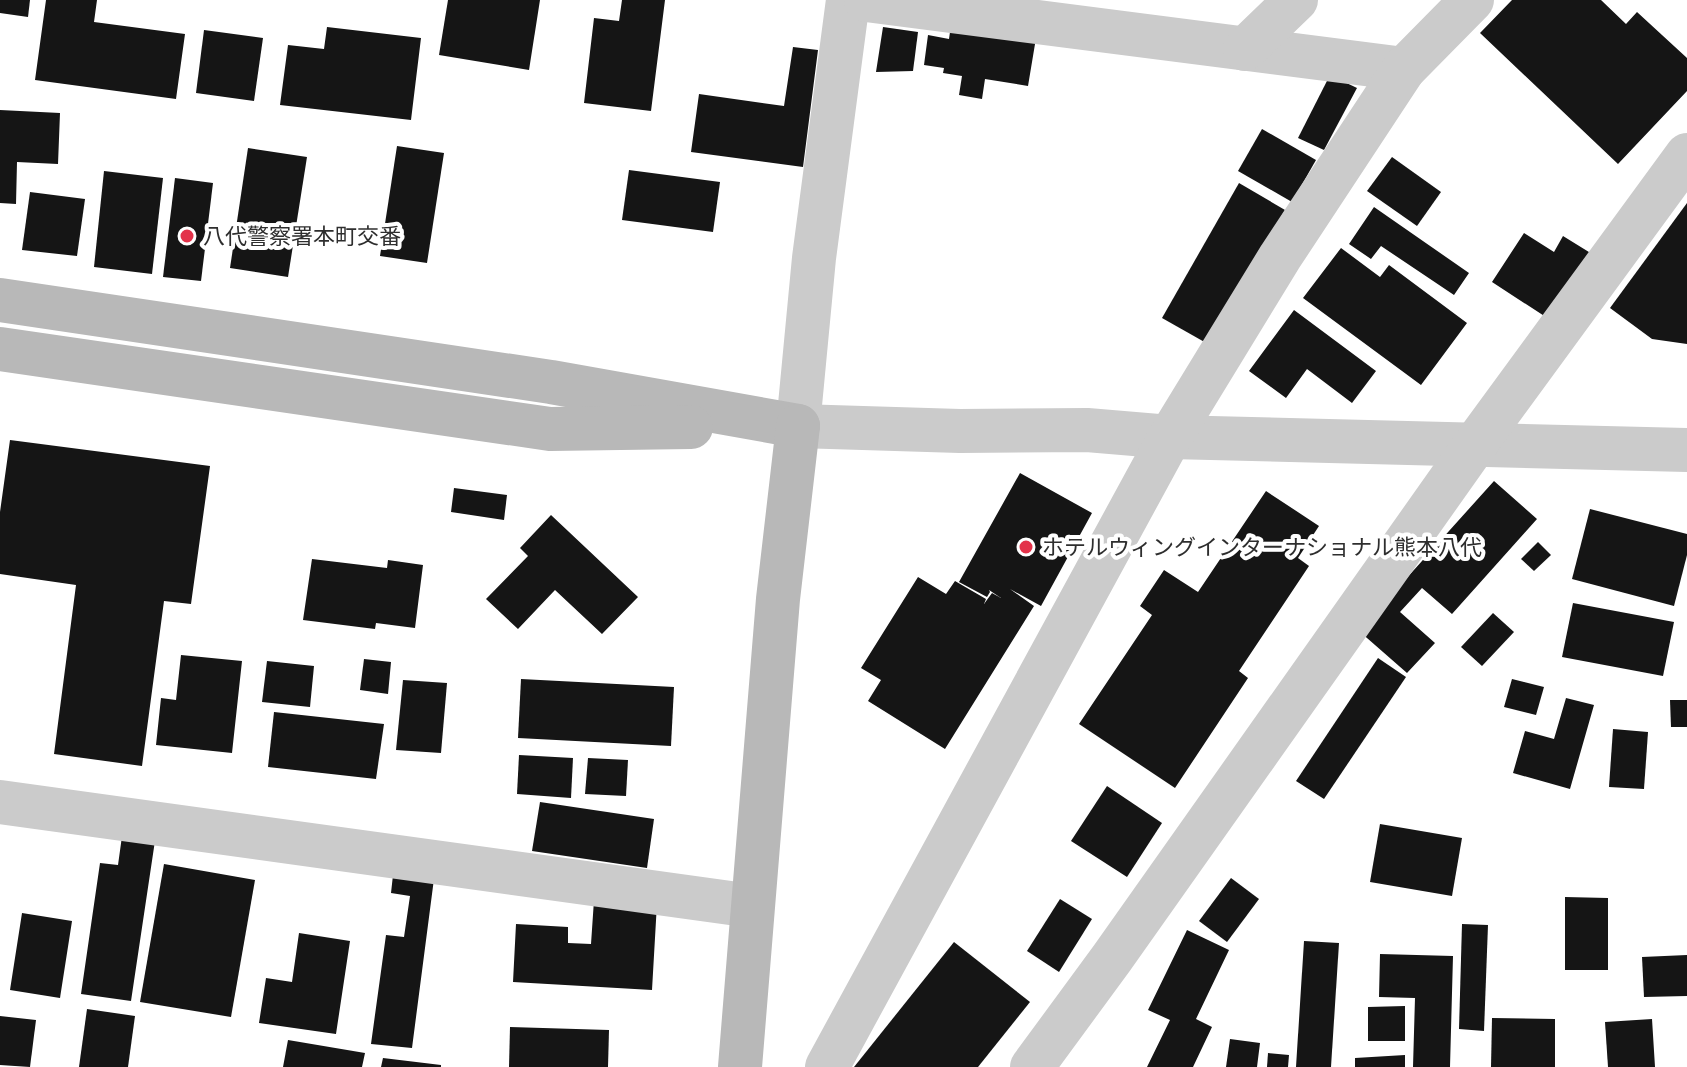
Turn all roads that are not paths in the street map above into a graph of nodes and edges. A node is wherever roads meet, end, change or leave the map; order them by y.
1 (848, 0) edge
2 (866, 0) edge
3 (1296, 0) edge
4 (1472, 0) edge
5 (1245, 49) junction
6 (1404, 69) junction
7 (1687, 155) edge
8 (0, 300) edge
9 (0, 349) edge
10 (798, 426) junction
11 (1170, 437) junction
12 (1474, 446) junction
13 (1687, 450) edge
14 (0, 802) edge
15 (752, 906) junction
16 (740, 1067) edge
17 (827, 1067) edge
18 (1032, 1067) edge

1 - 10 street
2 - 5 street
3 - 5 street
4 - 6 street
5 - 6 street
6 - 11 street
7 - 12 street
8 - 10 street
9 - 10 street
10 - 11 street
10 - 15 street
11 - 12 street
11 - 17 street
12 - 13 street
12 - 18 street
14 - 15 street
15 - 16 street

